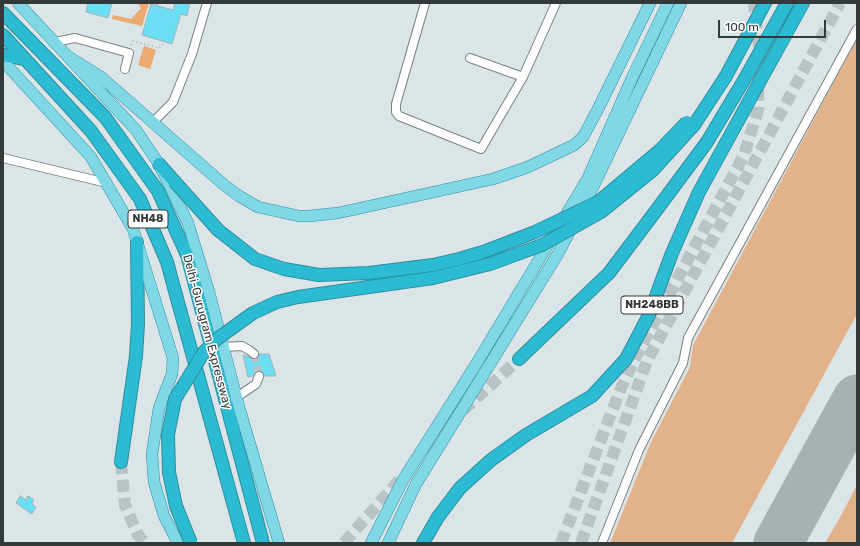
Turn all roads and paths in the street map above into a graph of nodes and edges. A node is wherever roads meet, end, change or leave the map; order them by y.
1 (18, 3) edge
2 (207, 3) edge
3 (425, 3) edge
4 (556, 3) edge
5 (650, 3) edge
6 (668, 3) edge
7 (680, 3) edge
8 (765, 3) edge
9 (787, 3) edge
10 (803, 3) edge
11 (3, 13) edge
12 (857, 29) edge
13 (3, 34) edge
14 (55, 42) junction
15 (163, 42) dead end
16 (129, 53) junction
17 (3, 55) edge
18 (66, 55) junction
19 (470, 58) dead end
20 (25, 59) junction
21 (3, 61) edge
22 (125, 68) dead end
23 (523, 77) junction
24 (716, 92) junction
25 (154, 122) junction
26 (3, 158) edge
27 (159, 164) junction
28 (108, 183) junction
29 (137, 242) junction
30 (223, 347) junction
31 (254, 354) dead end
32 (520, 359) tunnel mouth
33 (259, 376) dead end
34 (236, 396) junction
35 (227, 408) junction
36 (120, 462) tunnel mouth
37 (178, 543) edge
38 (191, 543) edge
39 (244, 543) edge
40 (263, 543) edge
41 (279, 543) edge
42 (371, 543) edge
43 (388, 543) edge
44 (423, 543) edge
45 (602, 543) edge

1 - 14 main road
2 - 25 street
3 - 23 street
4 - 23 street
5 - 25 main road
6 - 42 main road
7 - 43 main road
8 - 24 highway, bridge
9 - 32 highway
10 - 44 highway, NH248BB
11 - 35 highway, Delhi-Gurugram Expressway / NH48
12 - 45 street
13 - 20 highway, Delhi-Gurugram Expressway / NH48
14 - 16 street
14 - 18 main road
15 - 16 path
16 - 22 street
17 - 20 highway
18 - 25 main road
18 - 27 main road
19 - 23 street
20 - 39 highway, Delhi-Gurugram Expressway / NH48
21 - 28 main road
24 - 27 highway, bridge
24 - 38 highway, bridge
26 - 28 street
27 - 30 main road
28 - 29 main road
29 - 36 highway
29 - 37 main road
30 - 31 street
30 - 34 main road
33 - 34 street
34 - 35 street
34 - 41 main road
35 - 40 highway, Delhi-Gurugram Expressway / NH48

